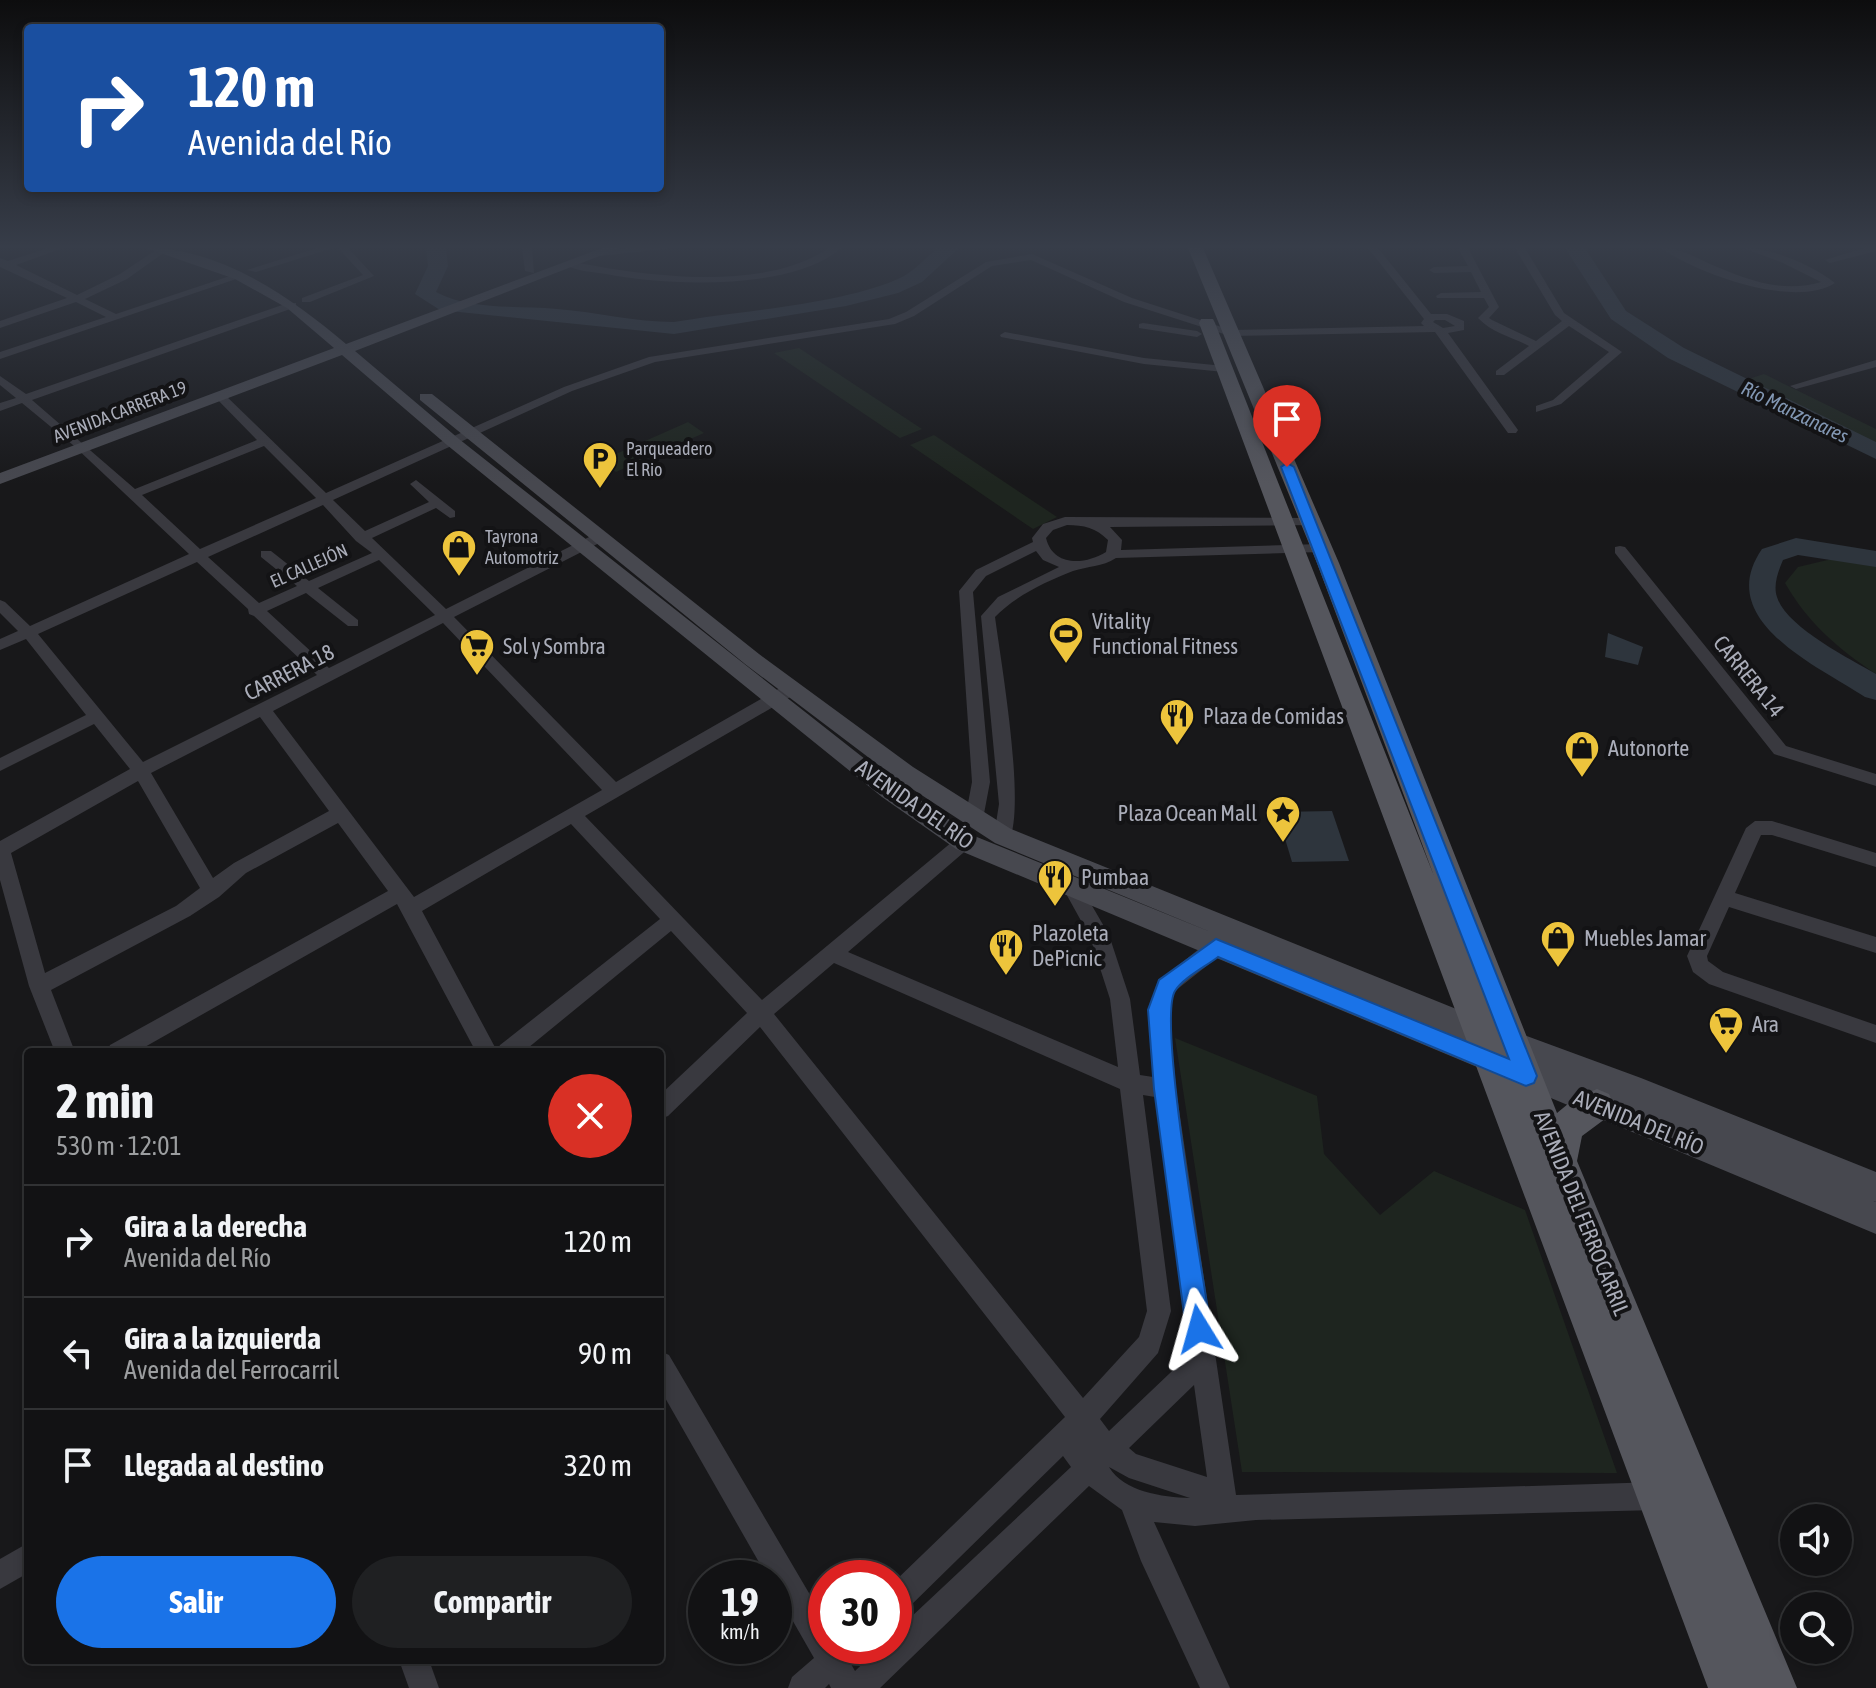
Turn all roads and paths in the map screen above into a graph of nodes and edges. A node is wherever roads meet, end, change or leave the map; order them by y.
1 (85, 327) edge
2 (229, 327) edge
3 (328, 327) edge
4 (389, 327) edge
5 (860, 327) edge
6 (1153, 327) edge
7 (1202, 327) edge
8 (1215, 327) edge
9 (1216, 327) edge
10 (1432, 327) edge
11 (1443, 327) edge
12 (1499, 327) edge
13 (1562, 327) edge
14 (1576, 327) edge
15 (1438, 330) junction
16 (1217, 332) junction
17 (1005, 335) dead end
18 (347, 343) junction
19 (1537, 346) junction
20 (0, 356) edge
21 (1876, 363) edge
22 (1224, 369) junction
23 (1500, 373) dead end
24 (0, 379) edge
25 (1796, 386) dead end
26 (219, 395) junction
27 (22, 400) junction
28 (0, 407) edge
29 (1540, 409) dead end
30 (1512, 430) dead end
31 (462, 438) junction
32 (267, 440) junction
33 (80, 445) junction
34 (0, 471) edge
35 (0, 479) edge
36 (416, 484) dead end
37 (133, 494) junction
38 (322, 498) junction
39 (434, 500) junction
40 (450, 514) dead end
41 (1282, 522) junction
42 (1311, 522) junction
43 (1091, 523) junction
44 (358, 534) junction
45 (591, 541) junction
46 (1039, 544) junction
47 (1292, 548) junction
48 (1321, 548) junction
49 (1620, 550) dead end
50 (266, 554) dead end
51 (1113, 554) junction
52 (379, 555) junction
53 (197, 557) junction
54 (1072, 566) junction
55 (307, 587) junction
56 (0, 605) edge
57 (254, 611) junction
58 (444, 616) junction
59 (353, 623) dead end
60 (28, 632) junction
61 (0, 645) edge
62 (328, 676) junction
63 (783, 693) junction
64 (263, 709) junction
65 (97, 716) junction
66 (0, 765) edge
67 (141, 771) junction
68 (1876, 780) edge
69 (614, 791) junction
70 (341, 813) junction
71 (573, 815) junction
72 (974, 819) junction
73 (1003, 836) junction
74 (964, 842) junction
75 (0, 850) edge
76 (1876, 860) edge
77 (1073, 890) junction
78 (212, 892) junction
79 (1722, 897) junction
80 (405, 900) junction
81 (672, 920) junction
82 (1876, 945) edge
83 (1216, 947) junction
84 (833, 954) junction
85 (39, 986) junction
86 (761, 1013) junction
87 (1876, 1034) edge
88 (1492, 1044) junction
89 (63, 1048) edge
90 (125, 1048) edge
91 (485, 1048) edge
92 (512, 1048) edge
93 (1526, 1076) junction
94 (1131, 1083) junction
95 (1165, 1089) junction
96 (664, 1105) edge
97 (1597, 1105) junction
98 (1560, 1161) junction
99 (1876, 1187) edge
100 (1876, 1218) edge
101 (1203, 1359) junction
102 (664, 1370) edge
103 (1074, 1427) junction
104 (1106, 1448) junction
105 (1086, 1468) junction
106 (1697, 1495) junction
107 (1655, 1496) junction
108 (1224, 1504) junction
109 (1134, 1505) junction
110 (24, 1560) edge
111 (0, 1575) edge
112 (912, 1584) edge
113 (808, 1602) edge
114 (415, 1664) edge
115 (829, 1664) edge
116 (842, 1664) edge
117 (424, 1688) edge
118 (803, 1688) edge
119 (848, 1688) edge
120 (858, 1688) edge
121 (1215, 1688) edge
122 (1731, 1688) edge
123 (1774, 1688) edge

1 - 20 street
2 - 27 street
3 - 18 main road, AVENIDA DEL RÍO
4 - 18 main road, AVENIDA CARRERA 19
5 - 31 street
6 - 16 street
7 - 16 street
8 - 16 main road, AVENIDA DEL FERROCARRIL
9 - 16 main road, AVENIDA DEL FERROCARRIL
10 - 15 street
11 - 15 street
12 - 19 street
13 - 19 street
14 - 29 street
15 - 16 street
15 - 30 street
16 - 22 main road, AVENIDA DEL FERROCARRIL
16 - 42 main road, AVENIDA DEL FERROCARRIL
17 - 22 street
18 - 26 main road, AVENIDA CARRERA 19
18 - 31 main road, AVENIDA DEL RÍO
18 - 33 main road, AVENIDA CARRERA 19
19 - 23 street
21 - 25 street
22 - 41 main road, AVENIDA DEL FERROCARRIL
24 - 27 street
26 - 32 street
26 - 33 main road, AVENIDA CARRERA 19
27 - 28 street
27 - 33 street
31 - 38 street
31 - 45 main road, AVENIDA DEL RÍO
32 - 37 street
32 - 38 street
33 - 34 main road, AVENIDA CARRERA 19
33 - 35 main road, AVENIDA CARRERA 19
33 - 37 street
36 - 39 street
37 - 53 street
38 - 44 street
38 - 53 street
39 - 40 street
39 - 44 street
41 - 42 street
41 - 43 street
41 - 47 main road, AVENIDA DEL FERROCARRIL
42 - 48 main road, AVENIDA DEL FERROCARRIL
43 - 46 street
43 - 51 street
44 - 52 street
45 - 58 street, CARRERA 18
45 - 63 main road, AVENIDA DEL RÍO
46 - 54 street
46 - 72 street
47 - 48 street
47 - 51 street
47 - 88 main road, AVENIDA DEL FERROCARRIL
48 - 88 main road, AVENIDA DEL FERROCARRIL
49 - 68 street, CARRERA 14
50 - 55 street
51 - 54 street
52 - 55 street, EL CALLEJÓN
52 - 58 street
53 - 57 street
53 - 60 street
54 - 73 street
55 - 57 street, EL CALLEJÓN
55 - 59 street
56 - 60 street
57 - 62 street
58 - 62 street, CARRERA 18
58 - 69 street
60 - 61 street
60 - 65 street
62 - 64 street, CARRERA 18
63 - 69 street
63 - 72 main road, AVENIDA DEL RÍO
63 - 74 main road, AVENIDA DEL RÍO
64 - 67 street, CARRERA 18
64 - 70 street
65 - 66 street
65 - 67 street
67 - 75 street, CARRERA 18
67 - 78 street
69 - 71 street
70 - 78 street
70 - 80 street
71 - 80 street
71 - 81 street
72 - 73 main road, AVENIDA DEL RÍO
73 - 88 main road, AVENIDA DEL RÍO
74 - 77 main road, AVENIDA DEL RÍO
74 - 84 street
75 - 85 street
76 - 79 street
77 - 83 main road, AVENIDA DEL RÍO
77 - 94 street
78 - 85 street
79 - 82 street
79 - 87 street
80 - 90 street
80 - 91 street
81 - 86 street
81 - 92 street
83 - 88 main road, AVENIDA DEL RÍO
83 - 95 street
84 - 86 street
84 - 94 street
85 - 89 street
86 - 96 street
86 - 103 street
88 - 93 main road, AVENIDA DEL FERROCARRIL
88 - 99 main road, AVENIDA DEL RÍO
88 - 107 main road, AVENIDA DEL FERROCARRIL
93 - 97 main road, AVENIDA DEL RÍO
93 - 98 main road, AVENIDA DEL FERROCARRIL
94 - 95 street
94 - 103 street
95 - 101 street
97 - 98 main road
97 - 100 main road, AVENIDA DEL RÍO
98 - 106 main road, AVENIDA DEL FERROCARRIL
101 - 104 street
101 - 108 street
102 - 113 street
103 - 104 street
103 - 105 street
103 - 112 street
104 - 105 street
104 - 108 street
105 - 109 street
105 - 120 street
106 - 107 street
106 - 123 main road, AVENIDA DEL FERROCARRIL
107 - 108 street
107 - 122 main road, AVENIDA DEL FERROCARRIL
108 - 109 street
109 - 121 street
110 - 111 street
114 - 117 street
115 - 118 street
116 - 119 street

